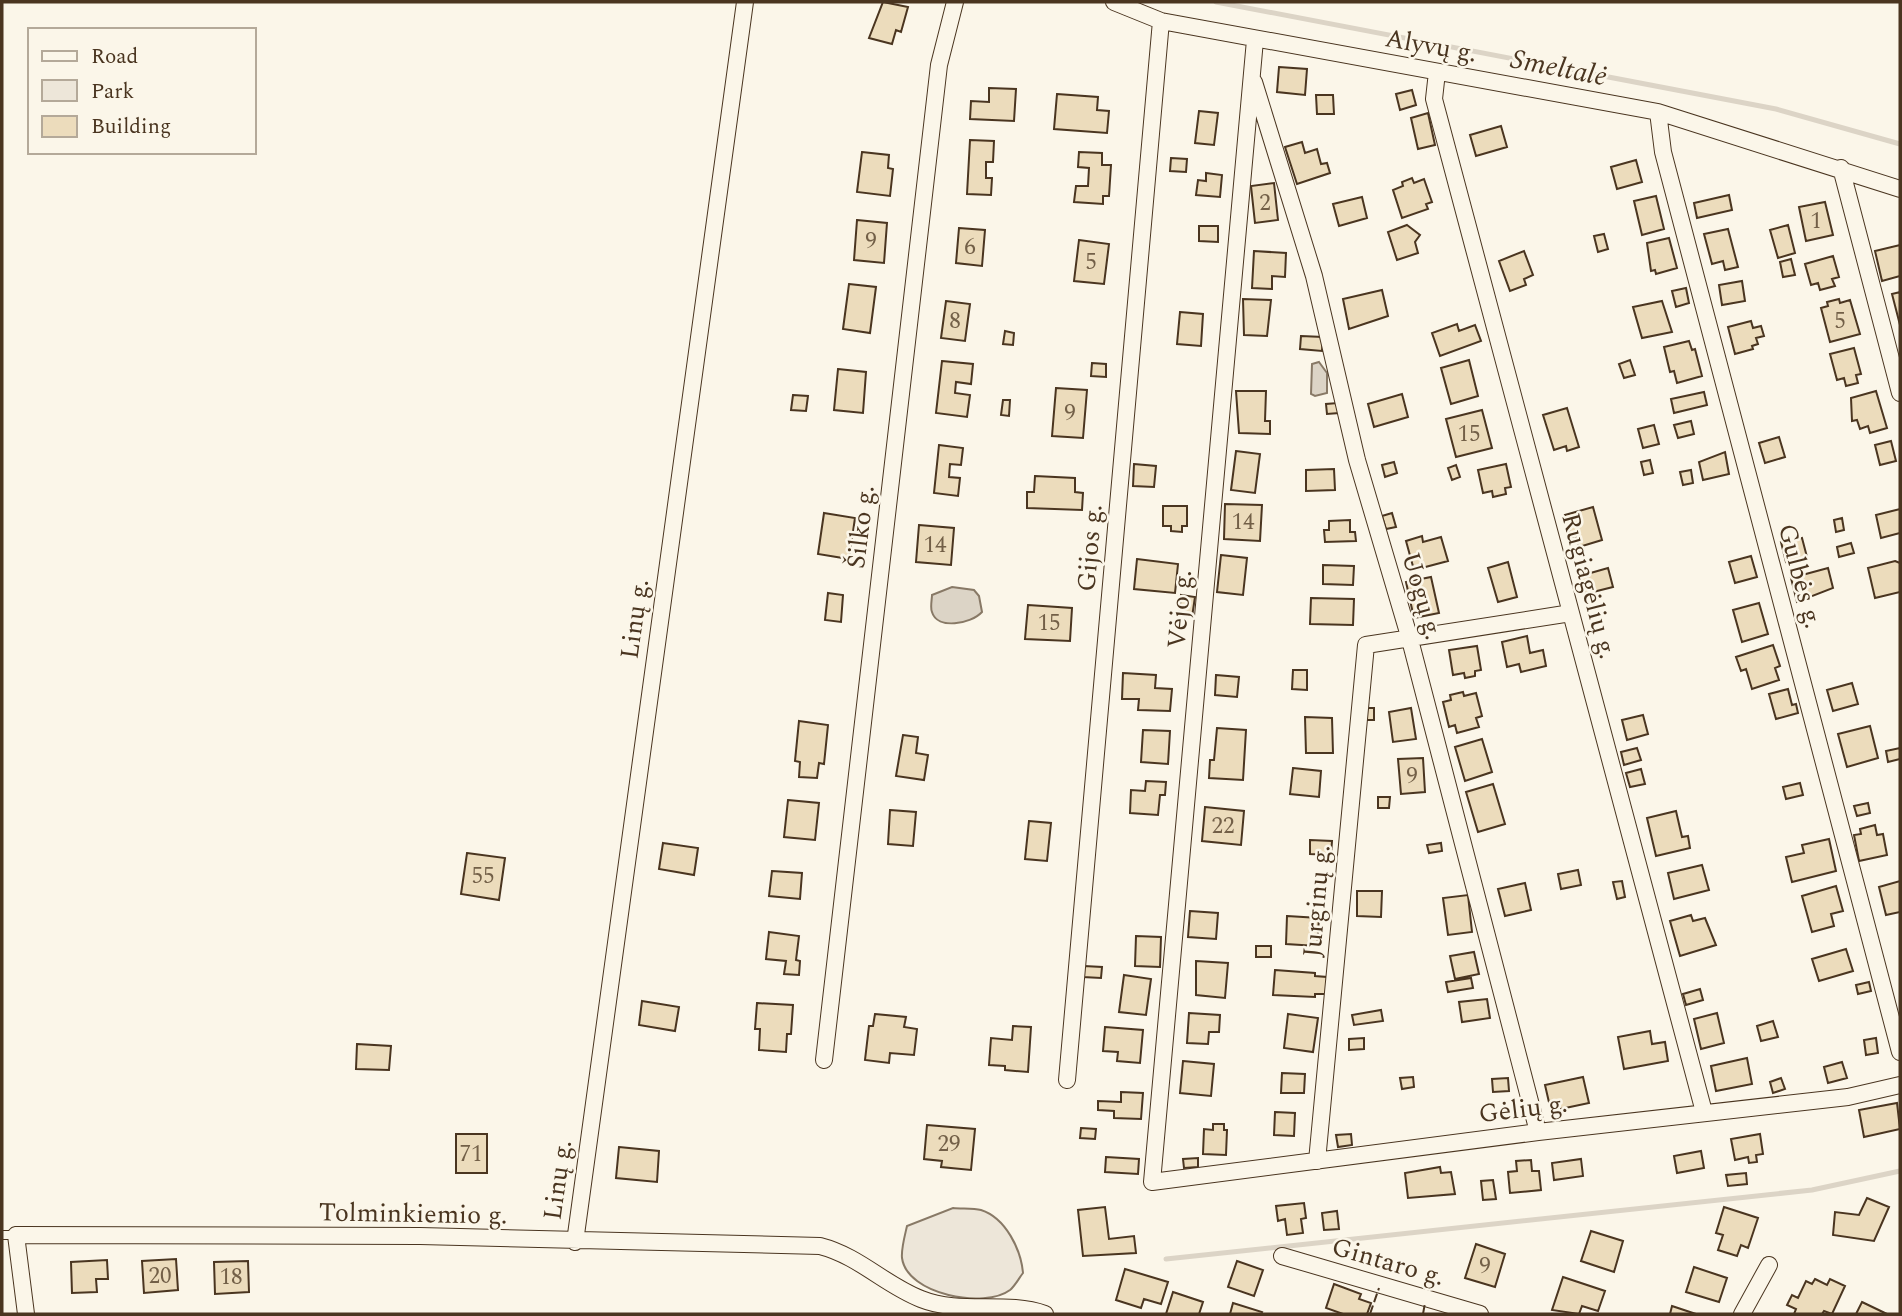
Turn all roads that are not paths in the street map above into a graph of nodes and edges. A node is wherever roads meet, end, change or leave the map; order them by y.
1 (745, 2) edge
2 (955, 2) edge
3 (1114, 2) edge
4 (1161, 21) junction
5 (1255, 40) junction
6 (1437, 72) junction
7 (1252, 76) junction
8 (1658, 112) junction
9 (1841, 167) junction
10 (1900, 189) edge
11 (1900, 393) edge
12 (1571, 613) junction
13 (1409, 636) junction
14 (1900, 1052) edge
15 (824, 1059) dead end
16 (1067, 1080) dead end
17 (1900, 1085) edge
18 (1704, 1112) junction
19 (1538, 1132) junction
20 (1317, 1161) junction
21 (1153, 1182) joint
22 (9, 1235) edge
23 (575, 1242) junction
24 (1282, 1256) dead end
25 (1769, 1265) dead end
26 (26, 1314) edge
27 (1045, 1314) edge
28 (1480, 1314) edge
29 (1742, 1314) edge

1 - 23 street, Linų g.
2 - 15 street, Šilko g.
3 - 4 street, Alyvų g.
4 - 5 street, Alyvų g.
4 - 16 street, Gijos g.
5 - 6 street, Alyvų g.
5 - 7 street, Vėjo g.
6 - 8 street, Alyvų g.
6 - 12 street, Rugiagėlių g.
7 - 13 street, Uogų g.
7 - 21 street, Vėjo g.
8 - 9 street, Alyvų g.
8 - 14 street, Gulbės g.
9 - 10 street, Alyvų g.
9 - 11 street
12 - 13 street
12 - 18 street, Rugiagėlių g.
13 - 19 street, Uogų g.
13 - 20 street, Jurginų g.
17 - 18 street, Gėlių g.
18 - 19 street, Gėlių g.
19 - 20 street, Gėlių g.
20 - 21 street, Gėlių g.
22 - 23 street, Tolminkiemio g.
22 - 26 street
23 - 27 street, Tolminkiemio g.
24 - 28 street, Gintaro g.
25 - 29 street

